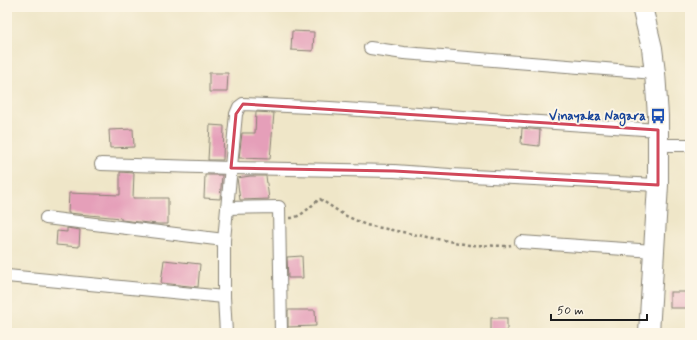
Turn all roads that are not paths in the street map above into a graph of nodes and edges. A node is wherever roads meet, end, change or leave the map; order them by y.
1 (642, 7) edge
2 (370, 48) dead end
3 (655, 73) junction
4 (658, 137) junction
5 (690, 145) edge
6 (101, 164) dead end
7 (231, 168) junction
8 (658, 185) junction
9 (227, 208) junction
10 (46, 218) dead end
11 (224, 240) junction
12 (521, 242) road end
13 (654, 251) junction
14 (7, 276) edge
15 (224, 297) junction
16 (226, 333) edge
17 (280, 333) edge
18 (649, 333) edge

1 - 3 main road
2 - 3 street
3 - 4 main road
4 - 5 street
4 - 7 street
4 - 8 main road
6 - 7 street
7 - 8 street
7 - 9 street
8 - 13 main road
9 - 11 street
9 - 17 street
10 - 11 street
11 - 15 street
12 - 13 street
13 - 18 main road
14 - 15 street
15 - 16 street

